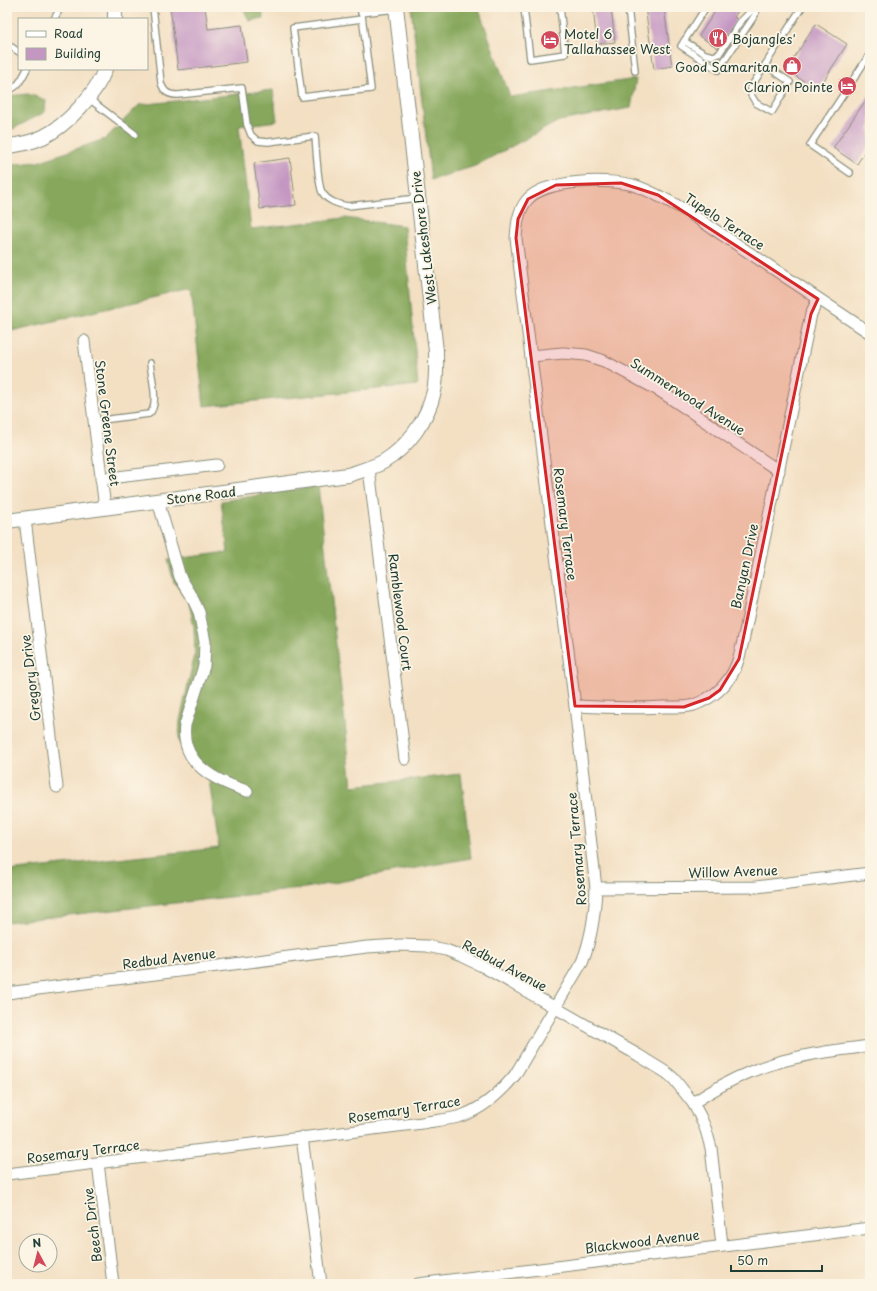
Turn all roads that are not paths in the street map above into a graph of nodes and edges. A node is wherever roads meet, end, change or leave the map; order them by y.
1 (61, 7) edge
2 (115, 7) edge
3 (153, 7) edge
4 (534, 7) edge
5 (560, 7) edge
6 (628, 7) edge
7 (706, 7) edge
8 (757, 7) edge
9 (802, 7) edge
10 (396, 8) edge
11 (361, 13) edge
12 (55, 18) edge
13 (115, 18) edge
14 (684, 41) junction
15 (7, 44) edge
16 (18, 51) edge
17 (870, 54) edge
18 (765, 65) junction
19 (26, 70) edge
20 (106, 70) edge
21 (636, 71) dead end
22 (7, 90) edge
23 (87, 100) junction
24 (135, 134) dead end
25 (7, 146) edge
26 (850, 173) dead end
27 (548, 188) joint
28 (418, 198) junction
29 (818, 299) junction
30 (870, 333) edge
31 (84, 341) dead end
32 (531, 356) junction
33 (150, 363) dead end
34 (94, 421) junction
35 (391, 456) joint
36 (217, 465) dead end
37 (368, 469) junction
38 (778, 471) junction
39 (101, 479) junction
40 (158, 501) junction
41 (105, 508) junction
42 (25, 519) junction
43 (7, 521) edge
44 (575, 706) junction
45 (405, 759) dead end
46 (57, 787) dead end
47 (247, 791) dead end
48 (870, 873) edge
49 (596, 888) junction
50 (7, 993) edge
51 (555, 1008) junction
52 (870, 1046) edge
53 (693, 1102) junction
54 (302, 1138) junction
55 (98, 1163) junction
56 (7, 1174) edge
57 (870, 1228) edge
58 (722, 1245) junction
59 (113, 1284) edge
60 (321, 1284) edge
61 (418, 1284) edge

1 - 12 lane
2 - 13 street
3 - 28 lane
4 - 5 lane
6 - 21 lane
7 - 14 lane
8 - 14 lane
8 - 14 lane
9 - 18 lane
10 - 11 lane
10 - 28 street, West Lakeshore Drive
11 - 11 lane
15 - 16 lane
17 - 26 lane
18 - 18 lane
19 - 22 lane
20 - 23 street
23 - 24 lane
23 - 25 street
27 - 29 street, Tupelo Terrace
27 - 32 street, Rosemary Terrace
28 - 35 street, West Lakeshore Drive
29 - 30 street, Tupelo Terrace
29 - 38 street, Banyan Drive
31 - 34 street, Stone Greene Street
32 - 38 street, Summerwood Avenue
32 - 44 street, Rosemary Terrace
33 - 34 lane
34 - 39 street, Stone Greene Street
35 - 37 street, Stone Road
36 - 39 street
37 - 40 street, Stone Road
37 - 45 street, Ramblewood Court
38 - 44 street, Banyan Drive
39 - 41 street, Stone Greene Street
40 - 41 street, Stone Road
40 - 47 street
41 - 42 street, Stone Road
42 - 43 street, Stone Road
42 - 46 street, Gregory Drive
44 - 49 street, Rosemary Terrace
48 - 49 street, Willow Avenue
49 - 51 street, Rosemary Terrace
50 - 51 street, Redbud Avenue
51 - 53 street, Redbud Avenue
51 - 54 street, Rosemary Terrace
52 - 53 street
53 - 58 street, Redbud Avenue
54 - 55 street, Rosemary Terrace
54 - 60 street
55 - 56 street, Rosemary Terrace
55 - 59 street, Beech Drive
57 - 58 street, Blackwood Avenue
58 - 61 street, Blackwood Avenue

